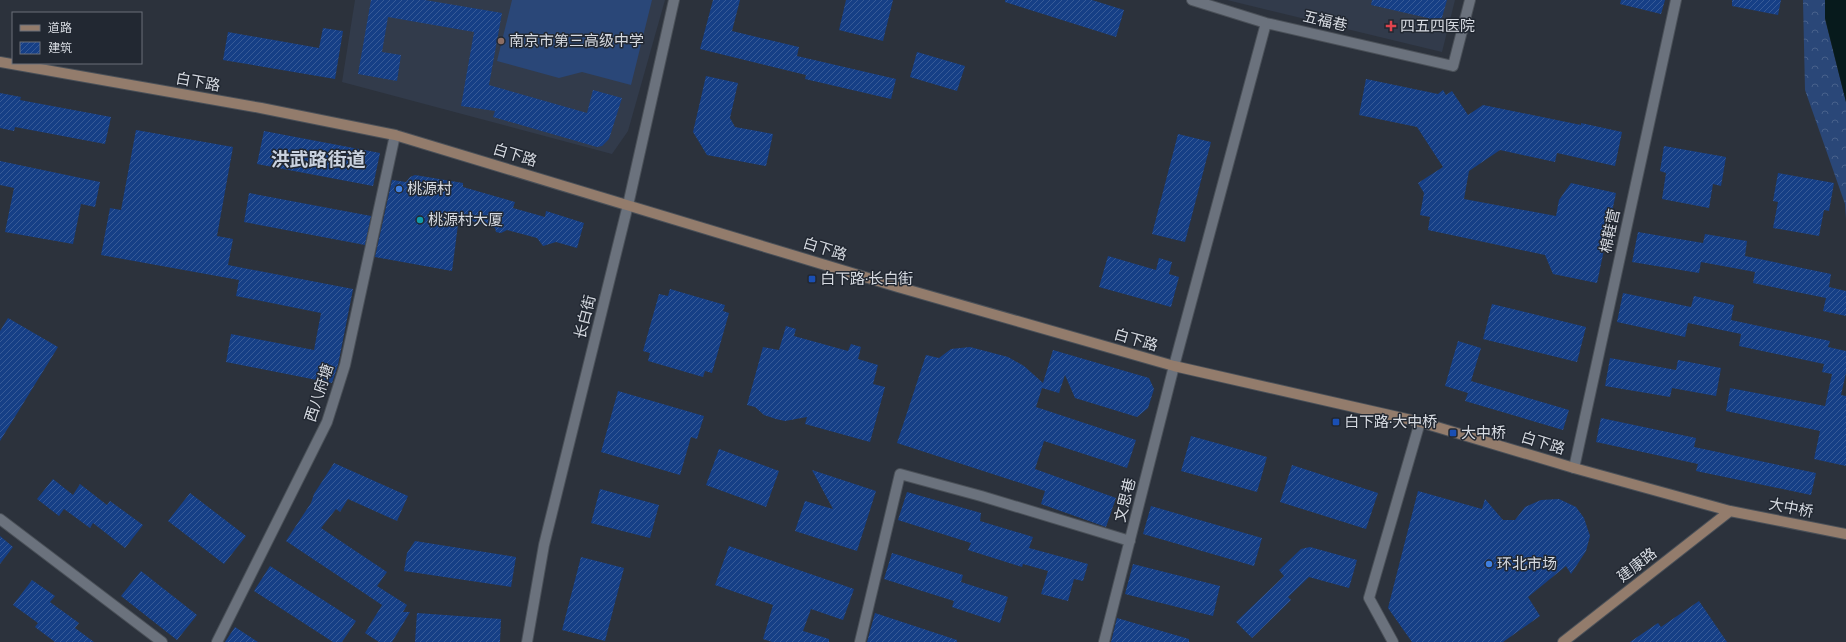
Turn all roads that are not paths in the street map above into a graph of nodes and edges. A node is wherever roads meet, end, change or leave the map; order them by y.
1 (674, 0) edge
2 (1192, 0) edge
3 (1470, 0) edge
4 (1676, 0) edge
5 (1266, 23) junction
6 (0, 62) edge
7 (395, 135) junction
8 (628, 205) junction
9 (1174, 366) junction
10 (1420, 422) junction
11 (1574, 468) junction
12 (1730, 511) junction
13 (0, 519) edge
14 (1846, 534) edge
15 (1130, 541) junction
16 (162, 642) edge
17 (217, 642) edge
18 (527, 642) edge
19 (860, 642) edge
20 (1104, 642) edge
21 (1393, 642) edge
22 (1563, 642) edge

1 - 8 street, 长白街
2 - 5 street, 五福巷
3 - 5 street, 五福巷
4 - 11 street, 棉鞋营
5 - 9 street, 文思巷
6 - 7 main road, 白下路
7 - 8 main road, 白下路
7 - 17 street, 西八府塘
8 - 9 main road, 白下路
8 - 18 street, 长白街
9 - 10 main road, 白下路
9 - 15 street, 文思巷
10 - 11 main road, 白下路
10 - 21 street
11 - 12 main road, 白下路
12 - 14 main road, 大中桥
12 - 22 main road, 建康路
13 - 16 street
15 - 19 street
15 - 20 street, 文思巷

